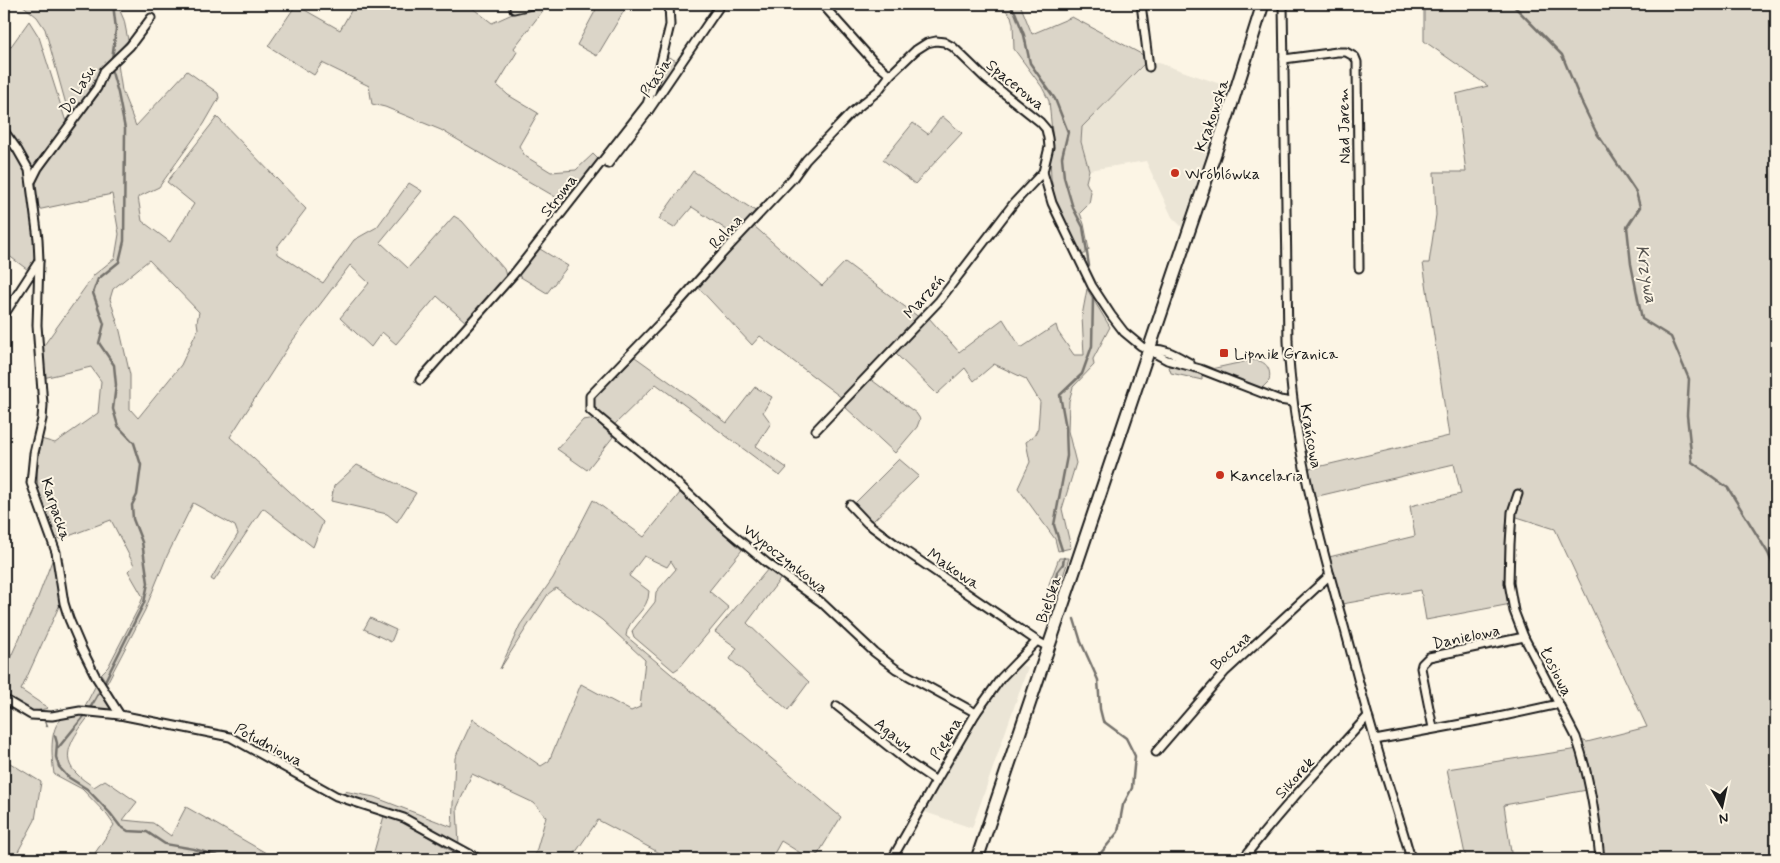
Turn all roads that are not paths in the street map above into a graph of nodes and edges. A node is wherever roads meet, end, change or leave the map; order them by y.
1 (536, 4) edge
2 (669, 4) edge
3 (722, 4) edge
4 (822, 4) edge
5 (1141, 4) edge
6 (1263, 4) edge
7 (1283, 4) edge
8 (514, 9) dead end
9 (151, 18) dead end
10 (1284, 59) junction
11 (1148, 67) dead end
12 (890, 75) junction
13 (4, 131) edge
14 (608, 164) dead end
15 (1043, 172) junction
16 (32, 180) junction
17 (39, 260) junction
18 (1359, 268) dead end
19 (4, 315) edge
20 (1149, 350) junction
21 (420, 380) dead end
22 (1292, 402) junction
23 (590, 410) joint
24 (816, 430) dead end
25 (1518, 494) dead end
26 (850, 505) dead end
27 (1330, 575) junction
28 (1524, 636) junction
29 (1037, 642) junction
30 (1048, 647) junction
31 (4, 700) edge
32 (1559, 704) junction
33 (837, 706) dead end
34 (976, 713) junction
35 (120, 715) junction
36 (1368, 716) junction
37 (1433, 728) junction
38 (1375, 740) junction
39 (1156, 752) dead end
40 (936, 781) junction
41 (479, 859) edge
42 (892, 859) edge
43 (977, 859) edge
44 (1243, 859) edge
45 (1411, 859) edge
46 (1600, 859) edge

1 - 8 street
2 - 21 street, Stroma
3 - 14 street, Ptasia
4 - 12 street
5 - 11 street
6 - 20 main road, Krakowska
7 - 10 street, Krańcowa
9 - 16 street, Do Lasu
10 - 18 street, Nad Jarem
10 - 22 street, Krańcowa
12 - 15 street, Spacerowa
12 - 23 street, Rolna
13 - 16 street, Karpacka
15 - 20 street, Spacerowa
15 - 24 street, Marzeń
16 - 17 street, Karpacka
17 - 19 street
17 - 35 street, Karpacka
20 - 22 street, Spacerowa
20 - 30 main road, Bielska
22 - 27 street, Krańcowa
23 - 34 street, Wypoczynkowa
25 - 28 street, Łosiowa
26 - 29 street, Makowa
27 - 36 street, Krańcowa
27 - 39 street, Boczna
28 - 32 street, Łosiowa
28 - 37 street, Danielowa
29 - 30 street, Makowa
29 - 34 street, Piękna
30 - 43 main road, Bielska
31 - 35 street, Południowa
32 - 37 street
32 - 46 street, Łosiowa
33 - 40 street, Agawy
34 - 40 street, Piękna
35 - 41 street, Południowa
36 - 38 street, Krańcowa
36 - 44 street, Sikorek
37 - 38 street
38 - 45 street, Krańcowa
40 - 42 street, Piękna

